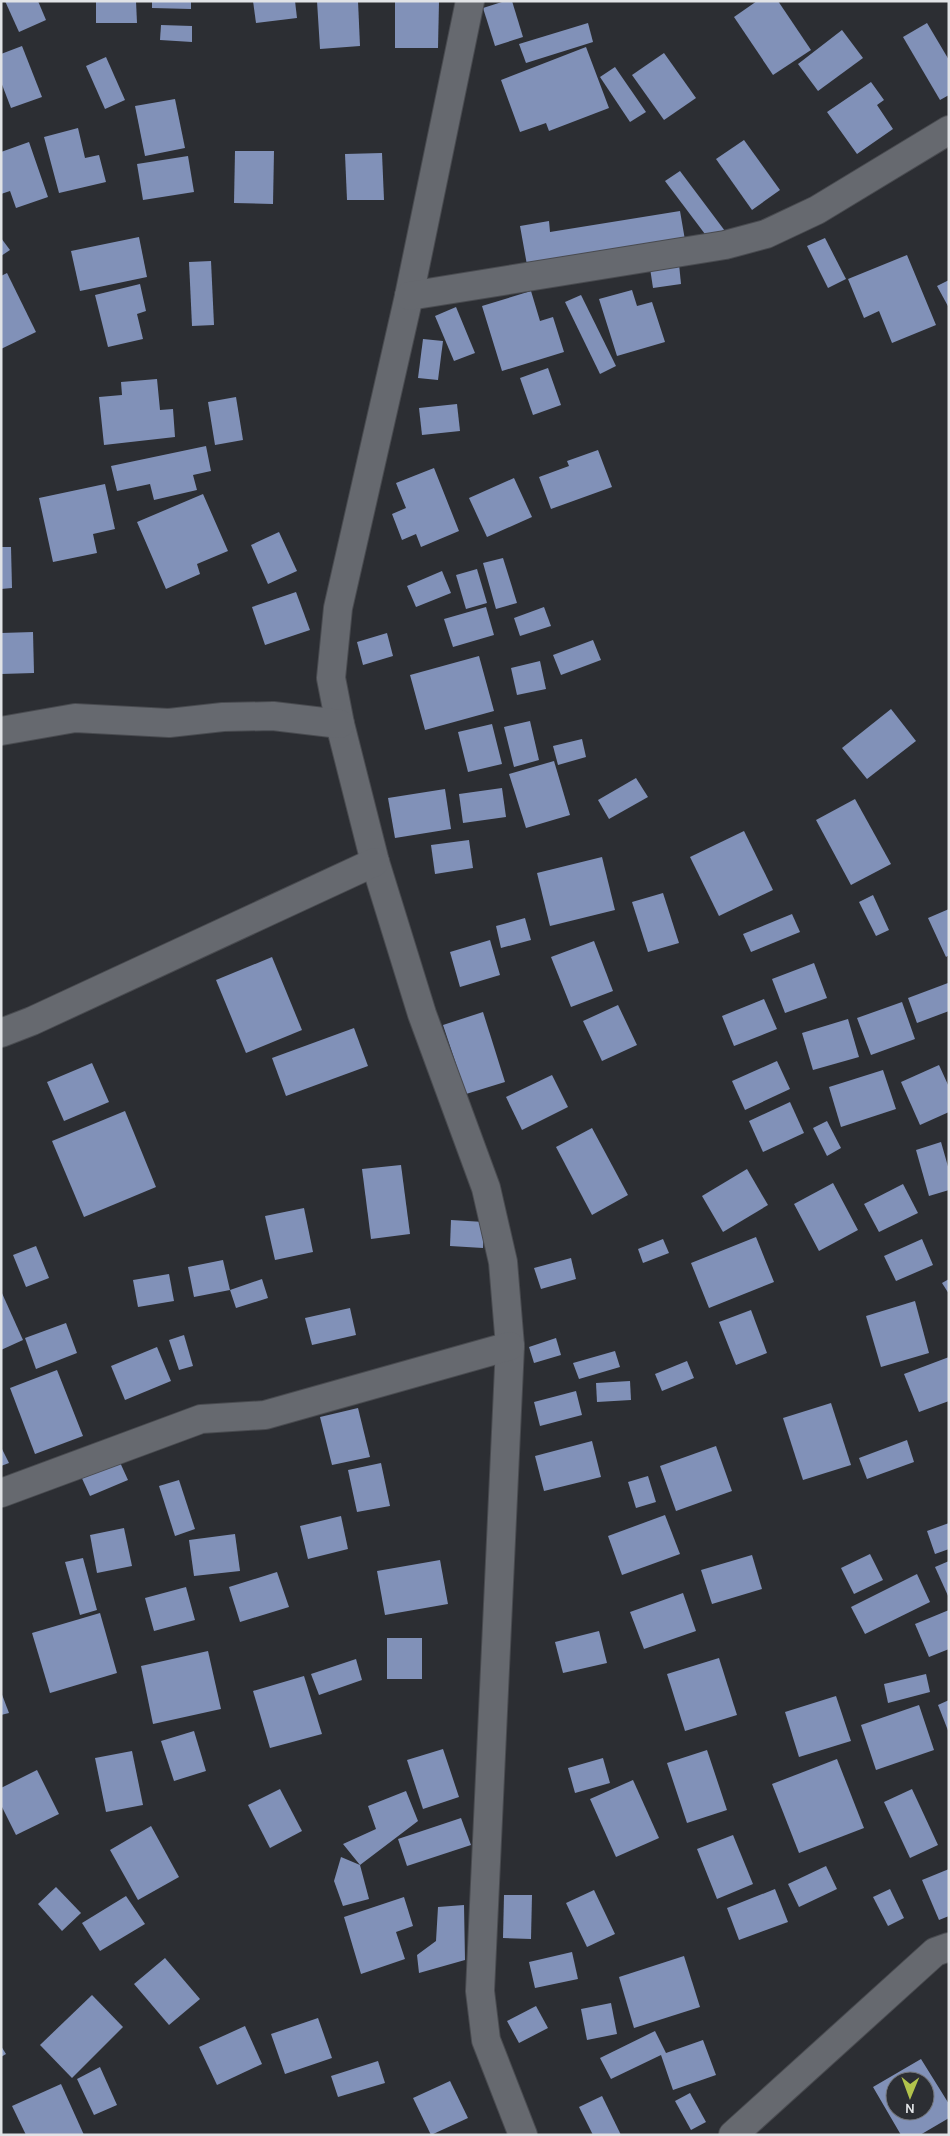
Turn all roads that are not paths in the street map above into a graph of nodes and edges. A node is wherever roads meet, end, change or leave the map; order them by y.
1 (470, 1) edge
2 (949, 130) edge
3 (409, 296) junction
4 (340, 724) junction
5 (1, 731) edge
6 (376, 862) junction
7 (1, 1033) edge
8 (510, 1346) junction
9 (1, 1493) edge
10 (949, 1947) edge
11 (523, 2135) edge
12 (733, 2135) edge

1 - 3 street
2 - 3 street
3 - 4 street
4 - 5 street
4 - 6 street
6 - 7 street
6 - 8 street
8 - 9 street
8 - 11 street
10 - 12 street

